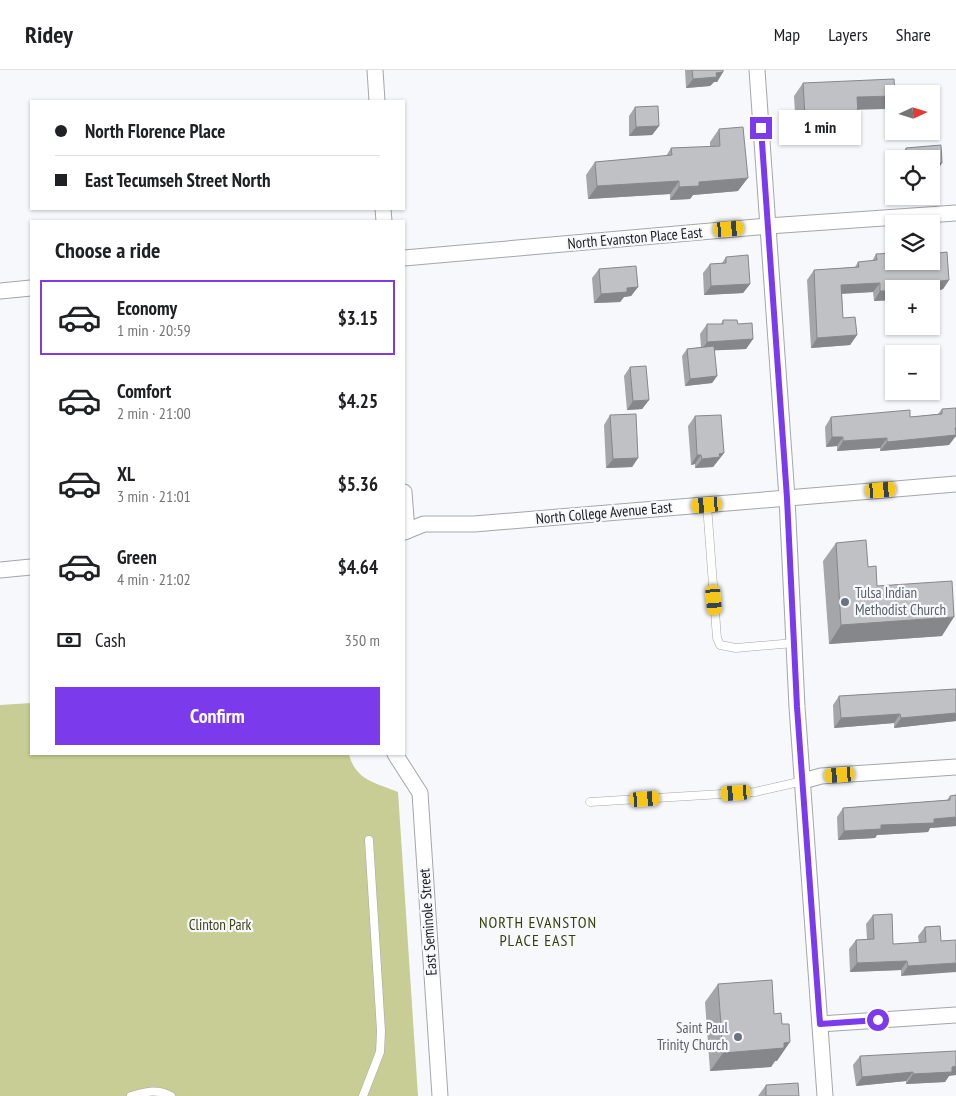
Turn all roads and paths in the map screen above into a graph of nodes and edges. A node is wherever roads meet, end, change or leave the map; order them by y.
1 (375, 70) edge
2 (757, 70) edge
3 (377, 100) edge
4 (956, 214) edge
5 (768, 226) junction
6 (405, 258) edge
7 (30, 288) edge
8 (0, 291) edge
9 (956, 484) edge
10 (787, 498) junction
11 (707, 505) junction
12 (405, 532) edge
13 (30, 567) edge
14 (0, 570) edge
15 (794, 643) junction
16 (396, 755) edge
17 (956, 767) edge
18 (803, 781) junction
19 (590, 802) dead end
20 (369, 840) dead end
21 (956, 1015) edge
22 (820, 1024) junction
23 (131, 1096) edge
24 (171, 1096) edge
25 (363, 1096) edge
26 (440, 1096) edge
27 (824, 1096) edge

1 - 3 street
2 - 5 street
4 - 5 street, North Evanston Place East
5 - 6 street, North Evanston Place East
5 - 10 street
7 - 8 street
9 - 10 street, North College Avenue East
10 - 11 street, North College Avenue East
10 - 15 street
11 - 12 street, North College Avenue East
11 - 15 lane
13 - 14 street
15 - 18 street
16 - 26 street, East Seminole Street
17 - 18 street
18 - 19 lane
18 - 22 street
20 - 25 lane
21 - 22 street
22 - 27 street
23 - 24 lane

